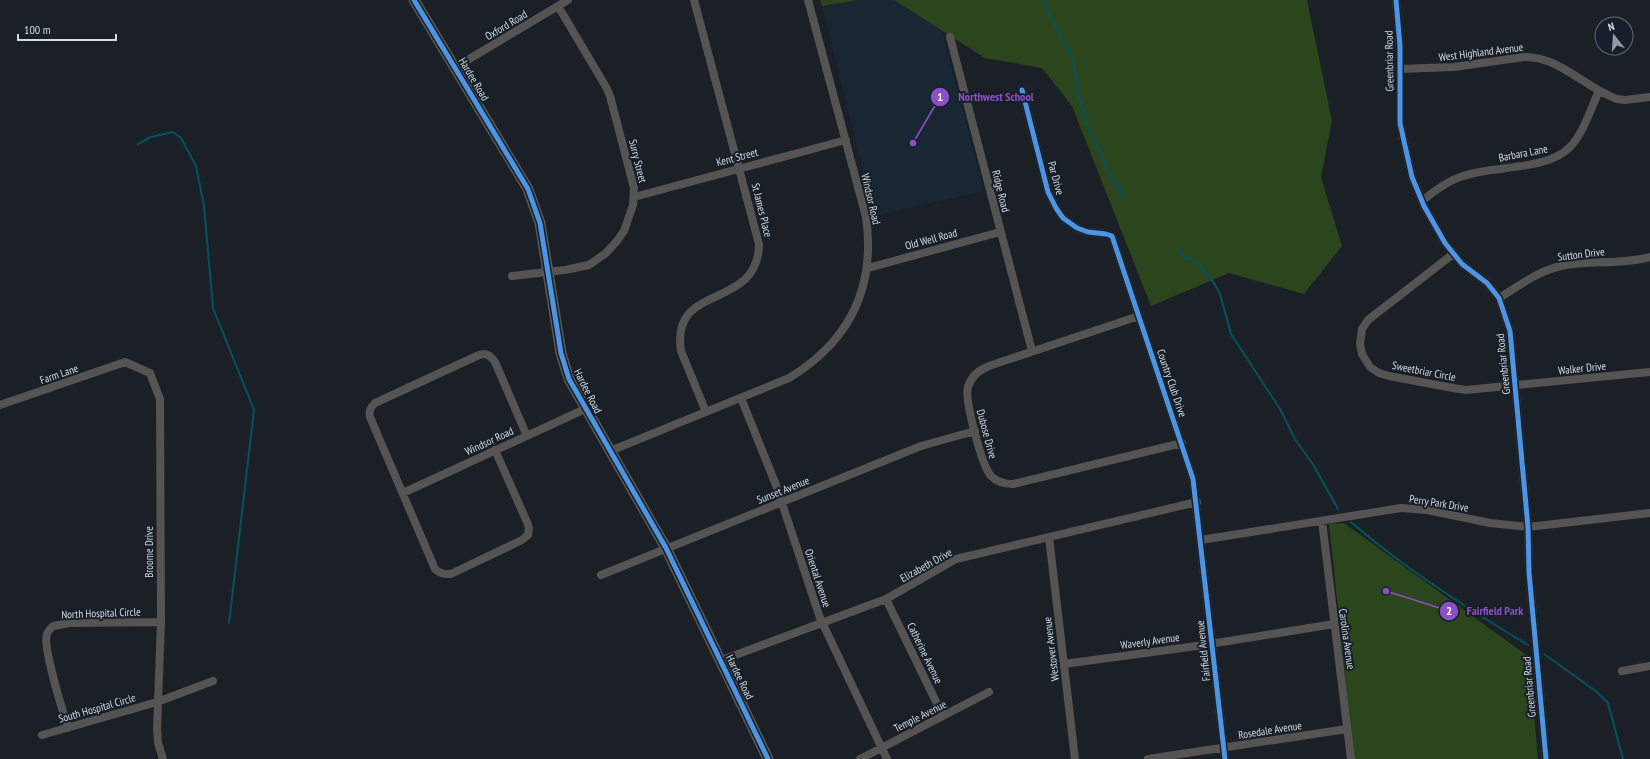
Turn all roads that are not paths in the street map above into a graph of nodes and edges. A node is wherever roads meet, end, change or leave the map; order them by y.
1 (414, 0) edge
2 (568, 0) edge
3 (694, 0) edge
4 (808, 0) edge
5 (1396, 0) edge
6 (558, 6) junction
7 (950, 37) dead end
8 (456, 68) junction
9 (1400, 69) junction
10 (1022, 90) dead end
11 (1599, 91) junction
12 (1650, 97) edge
13 (846, 140) junction
14 (740, 168) junction
15 (634, 197) junction
16 (1422, 201) junction
17 (1000, 232) junction
18 (1112, 236) joint
19 (1453, 254) junction
20 (1650, 256) edge
21 (868, 268) junction
22 (548, 271) junction
23 (512, 276) dead end
24 (1499, 298) junction
25 (1139, 316) junction
26 (1032, 351) junction
27 (125, 362) joint
28 (1650, 372) edge
29 (1516, 386) junction
30 (741, 398) junction
31 (0, 405) edge
32 (585, 409) junction
33 (706, 412) junction
34 (975, 431) junction
35 (527, 436) junction
36 (1182, 443) junction
37 (495, 450) junction
38 (610, 451) junction
39 (403, 493) junction
40 (782, 502) junction
41 (1196, 502) junction
42 (1650, 513) edge
43 (1322, 521) junction
44 (1528, 527) junction
45 (1049, 537) junction
46 (1201, 540) junction
47 (666, 548) junction
48 (600, 574) dead end
49 (886, 599) junction
50 (161, 622) junction
51 (822, 624) junction
52 (1334, 624) junction
53 (1212, 643) junction
54 (722, 660) junction
55 (1064, 664) junction
56 (1650, 666) edge
57 (1622, 671) dead end
58 (213, 681) dead end
59 (989, 692) dead end
60 (157, 702) junction
61 (943, 716) junction
62 (68, 728) junction
63 (1347, 729) junction
64 (42, 735) dead end
65 (882, 748) junction
66 (1224, 748) junction
67 (163, 759) edge
68 (768, 759) edge
69 (860, 759) edge
70 (887, 759) edge
71 (1075, 759) edge
72 (1148, 759) edge
73 (1225, 759) edge
74 (1350, 759) edge
75 (1546, 759) edge

1 - 8 street, Hardee Road
2 - 6 street, Oxford Road
3 - 14 street, St James Place
4 - 13 street, Windsor Road
5 - 9 street, Greenbriar Road
6 - 8 street, Oxford Road
6 - 15 street, Surry Street
7 - 17 street, Ridge Road
8 - 22 street, Hardee Road
9 - 11 street, West Highland Avenue
9 - 16 street, Greenbriar Road
10 - 18 street, Par Drive
11 - 12 street, West Highland Avenue
11 - 16 street, Barbara Lane
13 - 14 street, Kent Street
13 - 21 street, Windsor Road
14 - 15 street, Kent Street
14 - 33 street, St James Place
15 - 22 street, Surry Street
16 - 19 street, Greenbriar Road
17 - 21 street, Old Well Road
17 - 26 street, Ridge Road
18 - 25 street, Country Club Drive
19 - 24 street, Greenbriar Road
19 - 29 street, Sweetbriar Circle
20 - 24 street, Sutton Drive
21 - 30 street, Windsor Road
22 - 23 street, Surry Street
22 - 32 street, Hardee Road
24 - 29 street, Greenbriar Road
25 - 26 street, Dubose Drive
25 - 36 street, Country Club Drive
26 - 34 street, Dubose Drive
27 - 31 street, Farm Lane
27 - 50 street, Broome Drive
28 - 29 street, Walker Drive
29 - 44 street, Greenbriar Road
30 - 33 street, Windsor Road
30 - 40 street, Oriental Avenue
32 - 35 street, Windsor Road
32 - 38 street, Hardee Road
33 - 38 street, Windsor Road
34 - 36 street, Dubose Drive
34 - 40 street, Sunset Avenue
35 - 37 street, Windsor Road
35 - 39 street
36 - 41 street, Country Club Drive
37 - 39 street, Windsor Road
37 - 39 street
38 - 47 street, Hardee Road
40 - 47 street, Sunset Avenue
40 - 51 street, Oriental Avenue
41 - 45 street, Elizabeth Drive
41 - 46 street, Country Club Drive
42 - 44 street, Perry Park Drive
43 - 44 street, Perry Park Drive
43 - 46 street, Perry Park Drive
43 - 52 street, Carolina Avenue
44 - 75 street, Greenbriar Road
45 - 49 street, Elizabeth Drive
45 - 55 street, Westover Avenue
46 - 53 street, Fairfield Avenue
47 - 48 street, Sunset Avenue
47 - 54 street, Hardee Road
49 - 51 street, Elizabeth Drive
49 - 61 street, Catherine Avenue
50 - 60 street, Broome Drive
50 - 62 street, North Hospital Circle
51 - 54 street, Elizabeth Drive
51 - 65 street, Oriental Avenue
52 - 53 street, Waverly Avenue
52 - 63 street, Carolina Avenue
53 - 55 street, Waverly Avenue
53 - 66 street, Fairfield Avenue
54 - 68 street, Hardee Road
55 - 71 street, Westover Avenue
56 - 57 street
58 - 60 street, South Hospital Circle
59 - 61 street, Temple Avenue
60 - 62 street, South Hospital Circle
60 - 67 street, Broome Drive
61 - 65 street, Temple Avenue
62 - 64 street, South Hospital Circle
63 - 66 street, Rosedale Avenue
63 - 74 street, Carolina Avenue
65 - 69 street, Temple Avenue
65 - 70 street, Oriental Avenue
66 - 72 street, Rosedale Avenue
66 - 73 street, Fairfield Avenue

